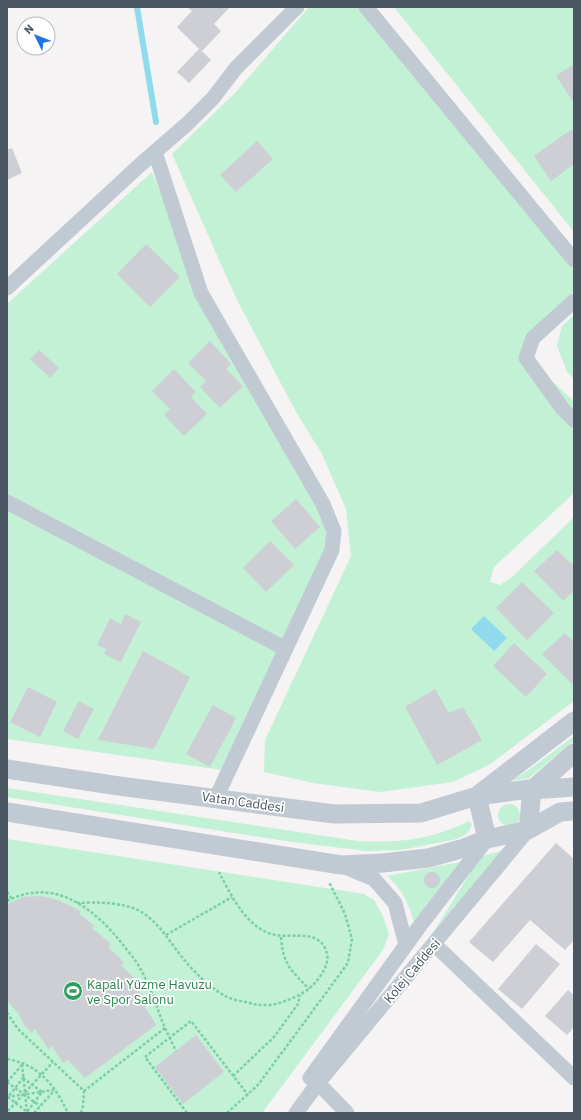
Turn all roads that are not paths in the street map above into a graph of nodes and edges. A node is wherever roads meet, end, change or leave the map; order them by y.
1 (297, 7) edge
2 (366, 7) edge
3 (155, 152) junction
4 (574, 260) edge
5 (7, 288) edge
6 (574, 301) edge
7 (574, 420) edge
8 (7, 502) edge
9 (286, 650) junction
10 (574, 721) edge
11 (574, 753) edge
12 (7, 769) edge
13 (574, 787) edge
14 (532, 790) junction
15 (477, 796) junction
16 (216, 798) junction
17 (574, 811) edge
18 (7, 812) edge
19 (528, 830) junction
20 (487, 839) junction
21 (340, 865) junction
22 (434, 944) junction
23 (406, 945) junction
24 (574, 1078) edge
25 (318, 1083) junction
26 (285, 1113) edge
27 (296, 1113) edge
28 (347, 1113) edge

1 - 3 street
2 - 4 street
3 - 5 street
3 - 9 street
6 - 7 street
8 - 9 street
9 - 16 street
10 - 15 street
11 - 14 street
12 - 16 street, Vatan Caddesi
13 - 14 street
14 - 15 street
14 - 19 street
15 - 16 street, Vatan Caddesi
15 - 20 street
17 - 19 street
18 - 21 street
19 - 20 street
19 - 22 street, Kolej Caddesi
20 - 21 street
20 - 23 street, Kolej Caddesi
21 - 23 street
22 - 24 street
22 - 25 street, Kolej Caddesi
23 - 26 street, Kolej Caddesi
25 - 27 street, Kolej Caddesi
25 - 28 street

